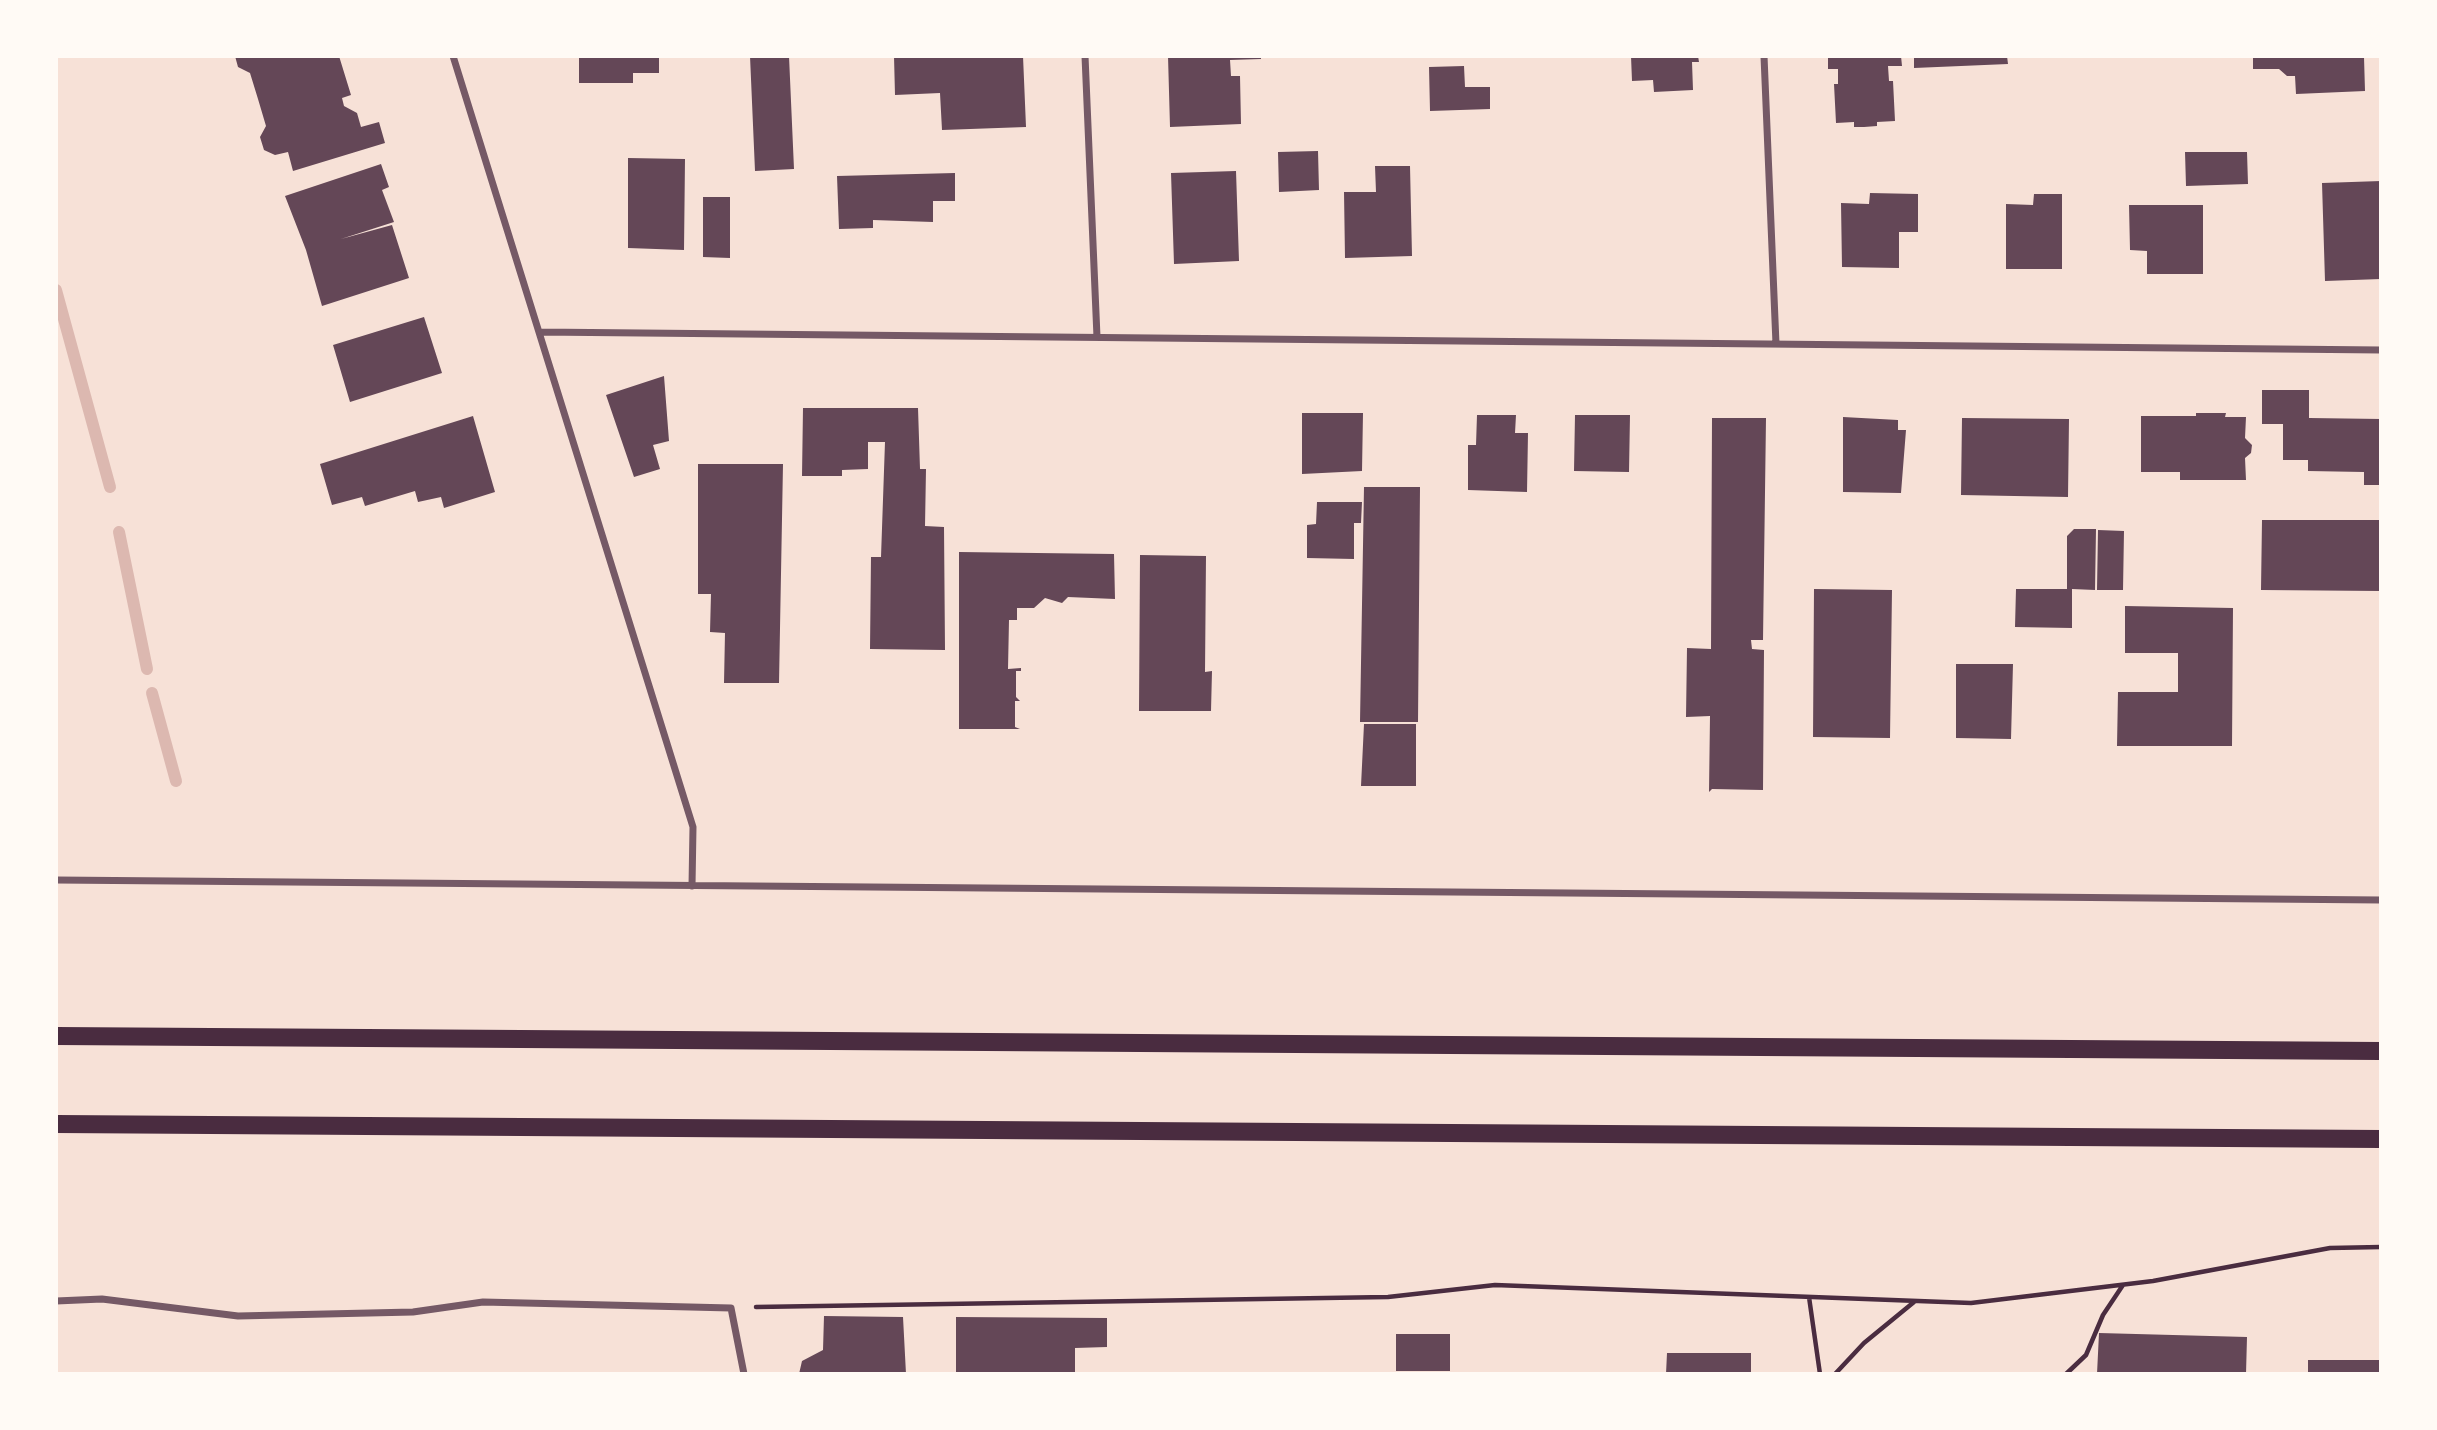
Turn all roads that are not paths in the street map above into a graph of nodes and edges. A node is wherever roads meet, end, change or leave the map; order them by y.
1 (453, 56) edge
2 (1086, 56) edge
3 (1764, 56) edge
4 (539, 332) junction
5 (1097, 337) junction
6 (1776, 344) junction
7 (2381, 350) edge
8 (56, 880) edge
9 (692, 886) junction
10 (2381, 901) edge
11 (56, 1036) edge
12 (2381, 1051) edge
13 (56, 1124) edge
14 (2381, 1139) edge
15 (56, 1301) edge
16 (744, 1374) edge

1 - 4 street
2 - 5 street
3 - 6 street
4 - 5 street
4 - 9 street
5 - 6 street
6 - 7 street
8 - 9 street
9 - 10 street
11 - 12 main road
13 - 14 main road
15 - 16 street

